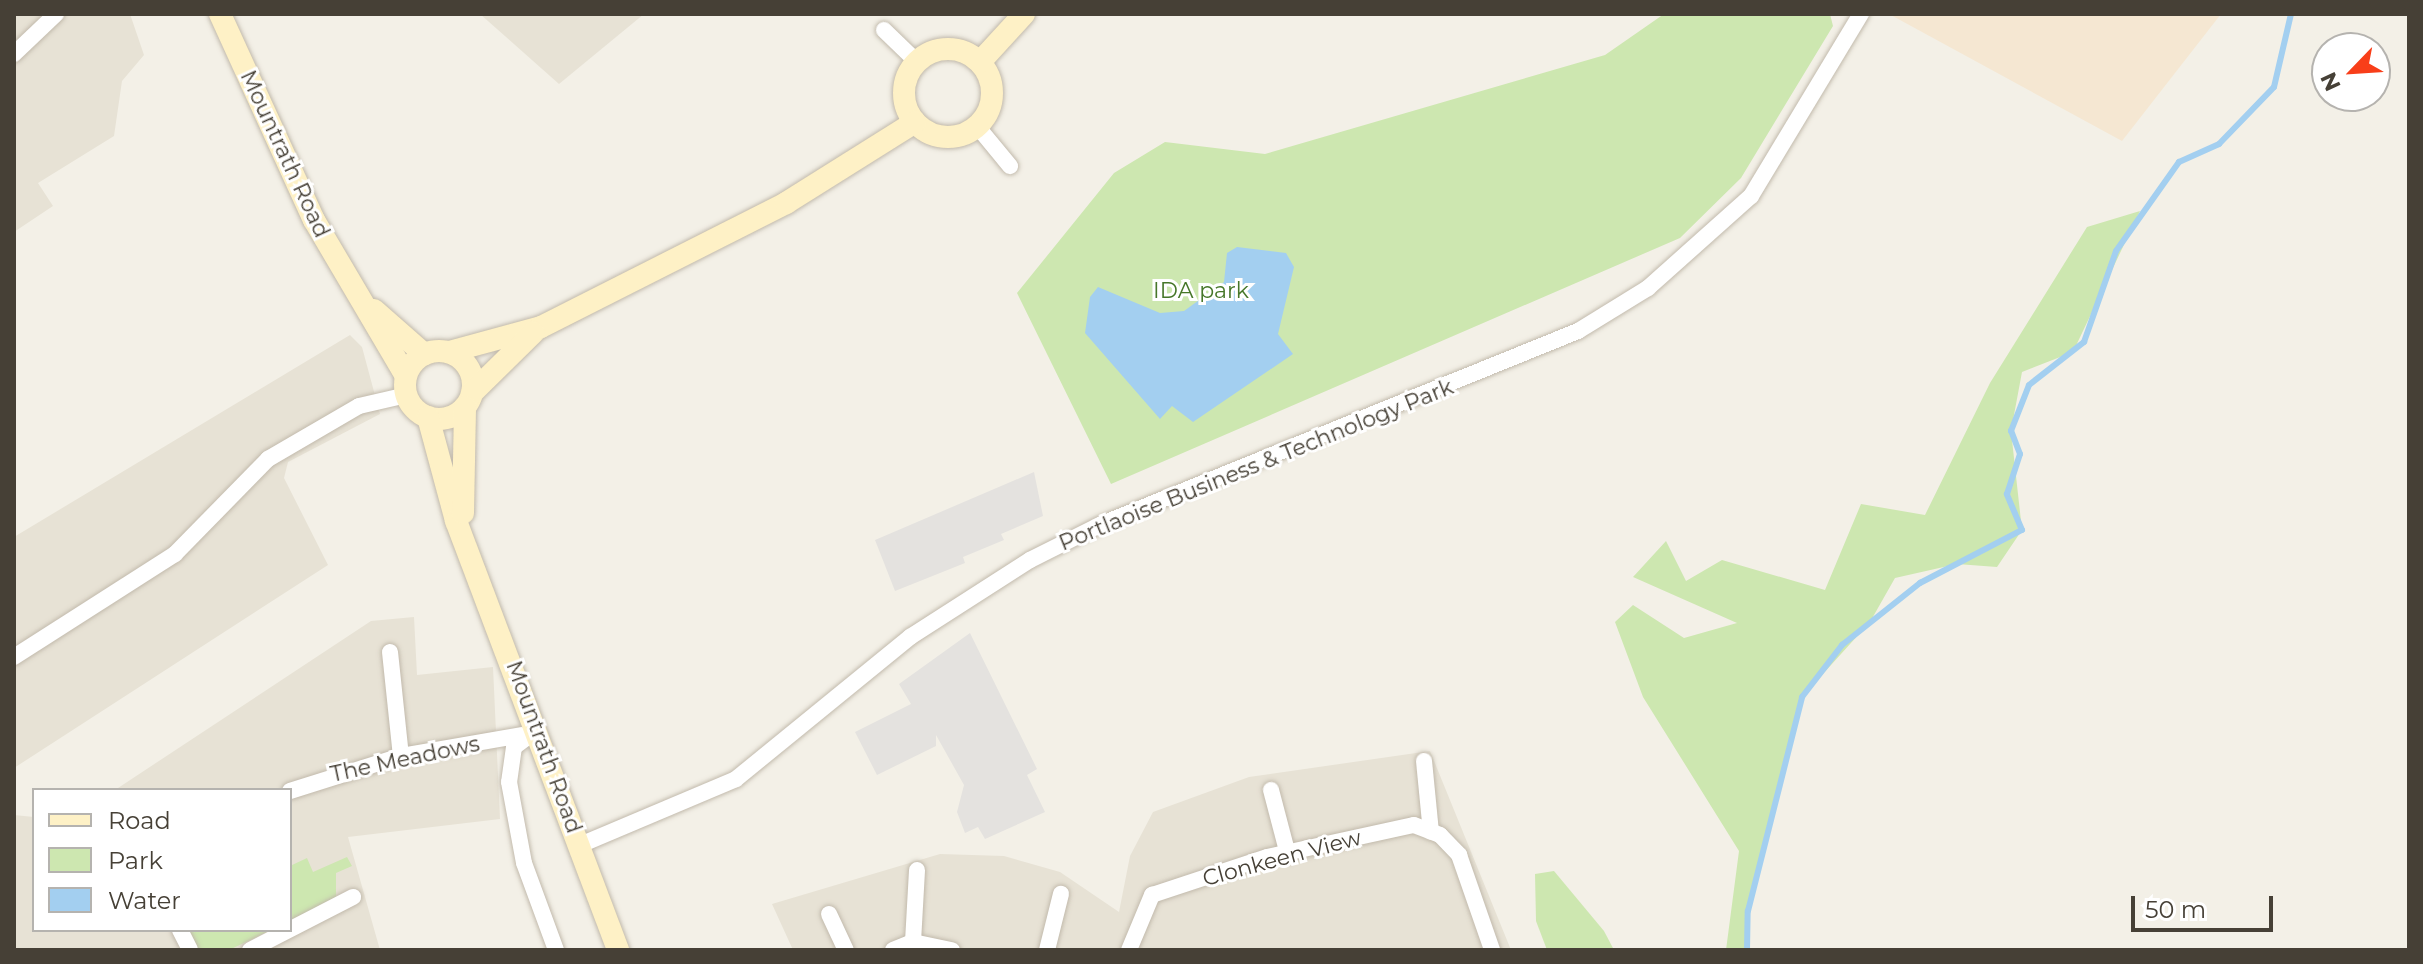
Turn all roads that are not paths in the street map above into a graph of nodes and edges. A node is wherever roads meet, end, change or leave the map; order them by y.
1 (56, 14) edge
2 (220, 14) edge
3 (1024, 14) edge
4 (1861, 14) edge
5 (884, 30) dead end
6 (14, 54) edge
7 (917, 62) junction
8 (980, 62) junction
9 (915, 122) junction
10 (977, 126) junction
11 (1010, 166) dead end
12 (353, 291) junction
13 (541, 327) junction
14 (449, 352) junction
15 (424, 354) junction
16 (406, 386) junction
17 (469, 400) junction
18 (428, 417) junction
19 (467, 545) junction
20 (390, 652) dead end
21 (14, 657) edge
22 (530, 732) junction
23 (401, 756) junction
24 (1424, 761) dead end
25 (292, 790) edge
26 (1271, 790) dead end
27 (1431, 832) junction
28 (580, 845) junction
29 (1288, 855) junction
30 (917, 870) dead end
31 (1061, 894) dead end
32 (353, 897) dead end
33 (829, 914) dead end
34 (292, 928) edge
35 (181, 932) edge
36 (285, 932) edge
37 (913, 942) junction
38 (190, 950) edge
39 (250, 950) edge
40 (556, 950) edge
41 (618, 950) edge
42 (846, 950) edge
43 (893, 950) edge
44 (952, 950) edge
45 (1047, 950) edge
46 (1129, 950) edge
47 (1492, 950) edge

1 - 6 street
2 - 12 main road, Mountrath Road
3 - 8 main road
4 - 28 street, Portlaoise Business & Technology Park
5 - 7 street
7 - 8 main road
7 - 9 main road
8 - 10 main road
9 - 10 main road
9 - 13 main road
10 - 11 street
12 - 15 main road, Mountrath Road
12 - 16 main road, Mountrath Road
13 - 14 main road
13 - 17 main road
14 - 15 main road
14 - 17 main road
15 - 16 main road
16 - 18 main road
16 - 21 street
17 - 18 main road
17 - 19 main road, Mountrath Road
18 - 19 main road, Mountrath Road
19 - 22 main road, Mountrath Road
20 - 23 street
22 - 23 street, The Meadows
22 - 28 main road, Mountrath Road
22 - 40 street
23 - 25 street, The Meadows
24 - 27 street
26 - 29 street
27 - 29 street, Clonkeen View
27 - 47 street
28 - 41 main road, Mountrath Road
29 - 46 street, Clonkeen View
30 - 37 street
31 - 45 street
32 - 34 street
33 - 42 street
35 - 38 street
36 - 39 street
37 - 43 street
37 - 44 street

